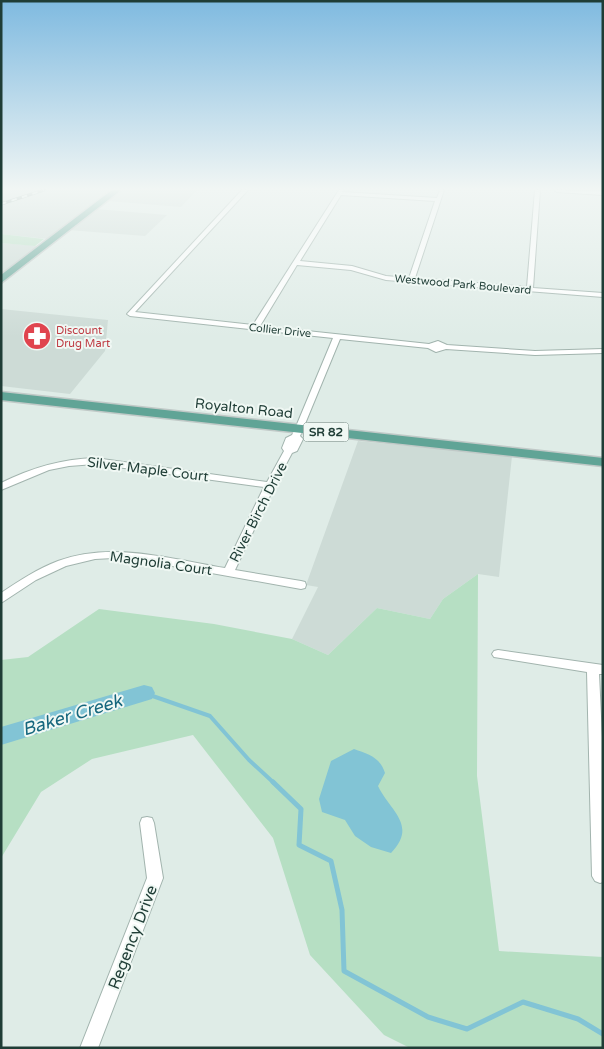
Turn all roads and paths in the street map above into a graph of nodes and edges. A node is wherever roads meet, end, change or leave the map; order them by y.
1 (54, 239) edge
2 (200, 239) edge
3 (311, 239) edge
4 (425, 239) edge
5 (534, 239) edge
6 (296, 263) junction
7 (1, 280) edge
8 (411, 280) junction
9 (530, 290) junction
10 (603, 295) edge
11 (255, 328) junction
12 (337, 337) junction
13 (603, 351) edge
14 (1, 396) edge
15 (297, 433) junction
16 (603, 462) edge
17 (270, 485) junction
18 (1, 487) edge
19 (228, 573) junction
20 (301, 585) dead end
21 (1, 599) edge
22 (498, 654) dead end
23 (598, 669) edge
24 (147, 823) dead end
25 (600, 876) dead end
26 (89, 1048) edge

1 - 7 main road
2 - 11 street, Collier Drive
3 - 6 street
4 - 8 street
5 - 9 street
6 - 8 street, Westwood Park Boulevard
6 - 11 street
8 - 9 street, Westwood Park Boulevard
9 - 10 street, Westwood Park Boulevard
11 - 12 street, Collier Drive
12 - 13 street, Collier Drive
12 - 15 street
14 - 15 main road, Royalton Road / SR 82
15 - 16 main road, Royalton Road / SR 82
15 - 17 street, River Birch Drive
17 - 18 street, Silver Maple Court
17 - 19 street, River Birch Drive
19 - 20 street, Magnolia Court
19 - 21 street, Magnolia Court
22 - 23 street
23 - 25 street
24 - 26 street, Regency Drive

